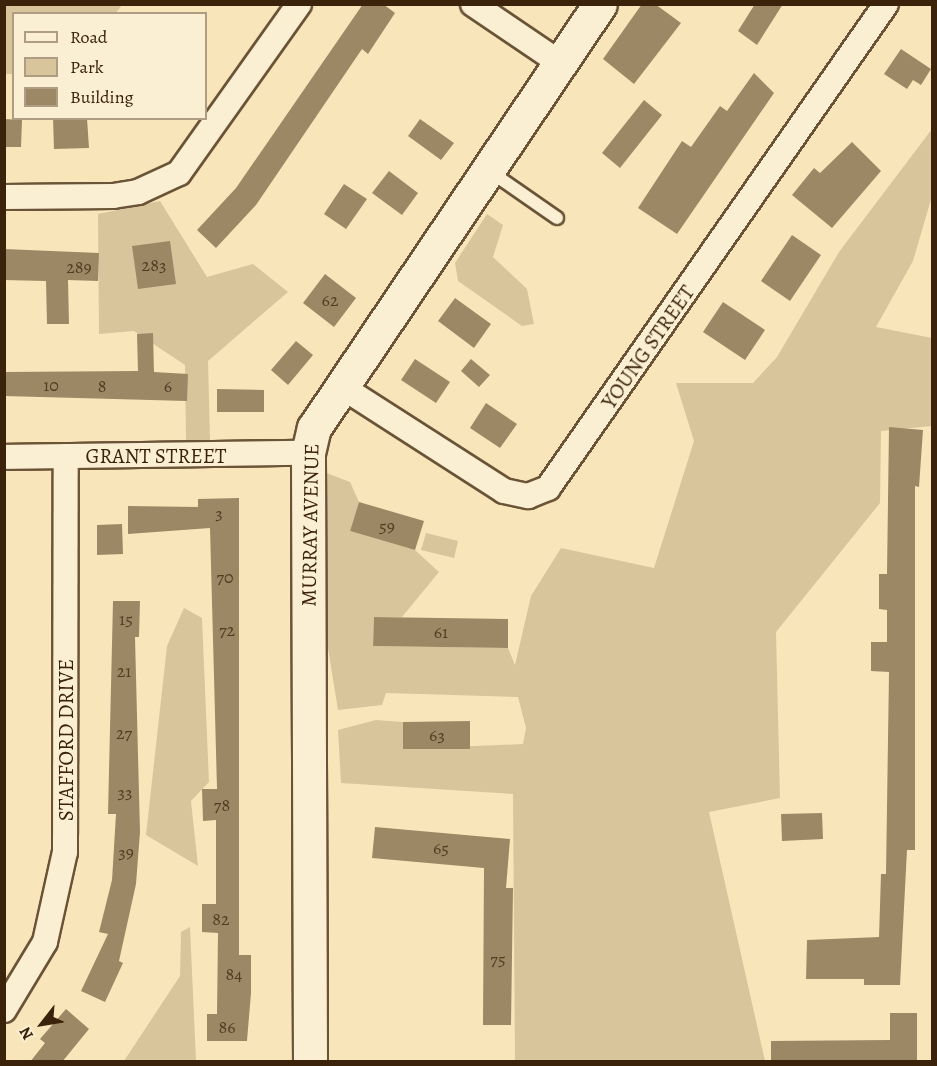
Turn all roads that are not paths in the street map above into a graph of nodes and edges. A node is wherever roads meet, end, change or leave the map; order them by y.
1 (299, 4) edge
2 (473, 4) edge
3 (600, 4) edge
4 (886, 4) edge
5 (560, 63) junction
6 (487, 169) junction
7 (4, 197) edge
8 (557, 218) dead end
9 (339, 385) junction
10 (308, 453) junction
11 (66, 456) junction
12 (4, 457) edge
13 (4, 1010) edge
14 (310, 1062) edge

1 - 7 street
2 - 5 street
3 - 5 street, MURRAY AVENUE
4 - 9 street, YOUNG STREET
5 - 6 street, MURRAY AVENUE
6 - 8 lane
6 - 9 street, MURRAY AVENUE
9 - 10 street, MURRAY AVENUE
10 - 11 street, GRANT STREET
10 - 14 street, MURRAY AVENUE
11 - 12 street, GRANT STREET
11 - 13 street, STAFFORD DRIVE

